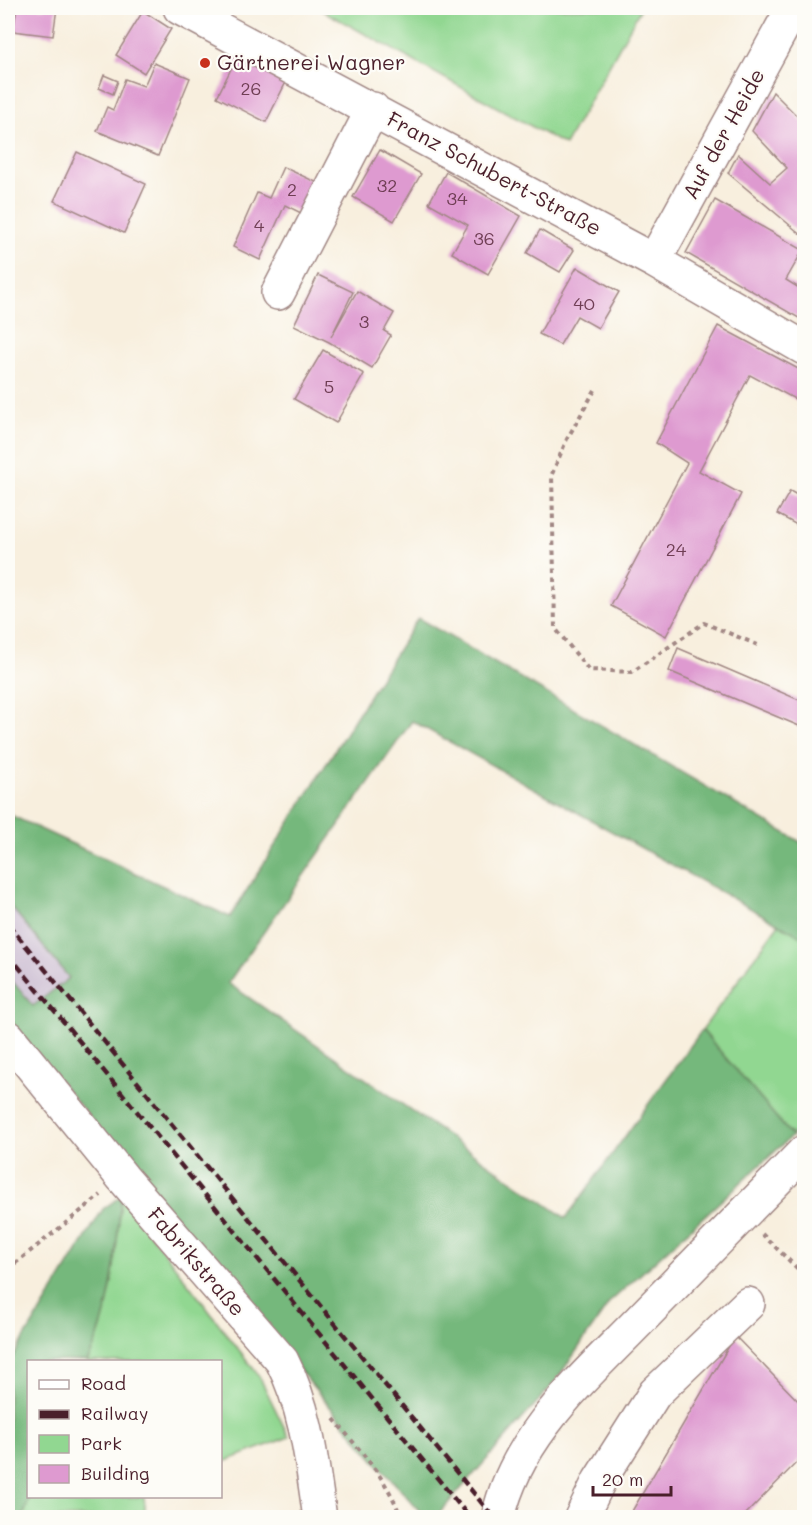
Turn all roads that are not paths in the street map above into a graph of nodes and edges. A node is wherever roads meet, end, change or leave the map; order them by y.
1 (180, 8) edge
2 (793, 8) edge
3 (373, 109) junction
4 (654, 261) junction
5 (278, 293) dead end
6 (804, 348) edge
7 (8, 1036) edge
8 (804, 1152) edge
9 (748, 1304) dead end
10 (320, 1518) edge
11 (498, 1518) edge
12 (581, 1518) edge

1 - 3 street, Franz Schubert-Straße
2 - 4 street, Auf der Heide
3 - 4 street, Franz Schubert-Straße
3 - 5 street
4 - 6 street, Franz Schubert-Straße
7 - 10 street, Fabrikstraße
8 - 11 street
9 - 12 street

